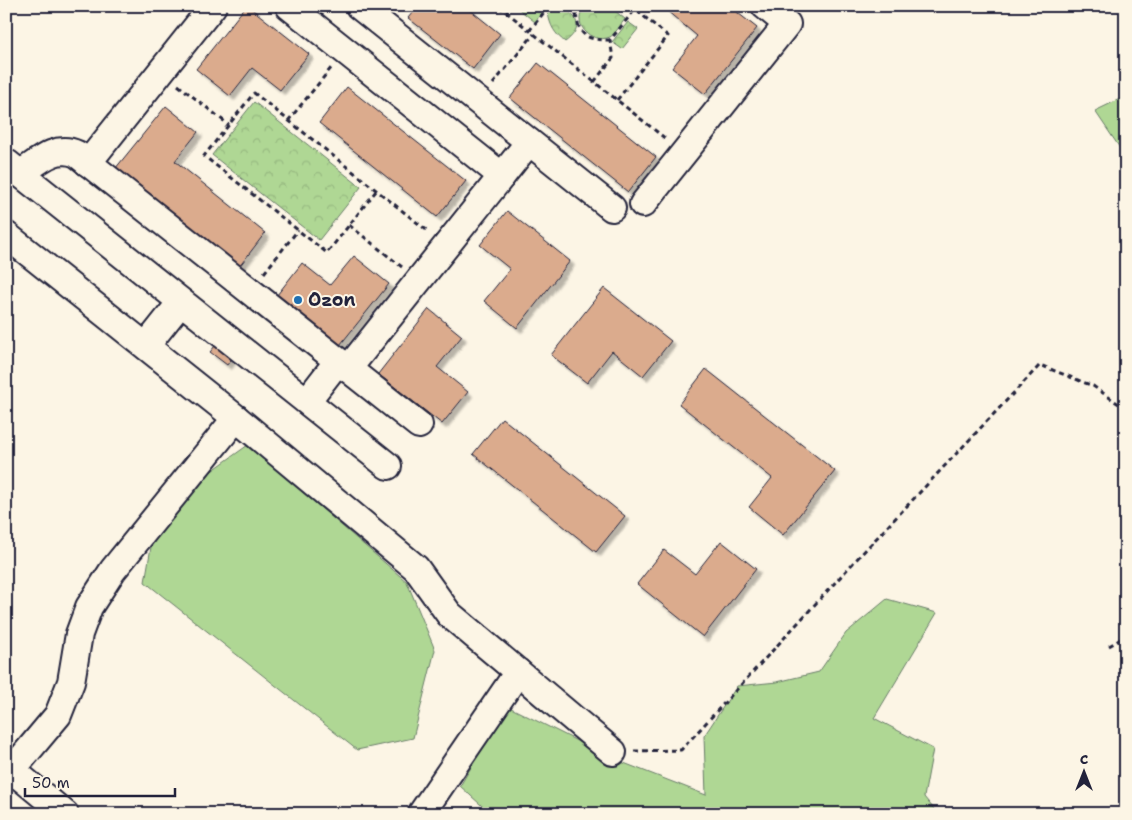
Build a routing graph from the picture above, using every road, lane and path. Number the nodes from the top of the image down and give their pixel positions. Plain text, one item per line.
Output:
1 (213, 6) edge
2 (288, 6) edge
3 (358, 6) edge
4 (501, 6) edge
5 (549, 6) edge
6 (567, 6) edge
7 (582, 6) edge
8 (630, 6) edge
9 (765, 6) edge
10 (636, 8) edge
11 (385, 14) edge
12 (576, 14) junction
13 (529, 31) junction
14 (534, 34) junction
15 (610, 40) junction
16 (329, 70) dead end
17 (594, 82) junction
18 (492, 85) dead end
19 (181, 87) dead end
20 (617, 100) junction
21 (288, 121) junction
22 (229, 125) junction
23 (529, 142) junction
24 (673, 145) dead end
25 (88, 163) junction
26 (13, 168) edge
27 (502, 176) junction
28 (376, 191) junction
29 (643, 204) dead end
30 (612, 208) dead end
31 (349, 225) junction
32 (298, 230) junction
33 (430, 233) dead end
34 (6, 235) edge
35 (402, 267) dead end
36 (263, 274) dead end
37 (181, 302) junction
38 (146, 346) junction
39 (343, 365) junction
40 (307, 401) junction
41 (1126, 409) edge
42 (236, 418) junction
43 (419, 425) dead end
44 (388, 466) dead end
45 (1126, 636) edge
46 (1109, 646) dead end
47 (518, 672) junction
48 (613, 752) joint
49 (9, 773) edge
50 (65, 814) edge
51 (420, 814) edge

1 - 25 street
2 - 27 street
3 - 11 street
4 - 13 path
5 - 13 path
6 - 12 path
7 - 12 path
8 - 10 path
9 - 29 street
10 - 15 path
10 - 20 path
11 - 23 street
12 - 15 path
13 - 14 path
14 - 17 path
14 - 18 path
15 - 17 path
16 - 21 path
17 - 20 path
19 - 22 path
20 - 24 path
21 - 22 path
21 - 28 path
22 - 32 path
23 - 27 street
23 - 30 street
25 - 26 street
25 - 39 street
26 - 37 street
27 - 39 street
28 - 31 path
28 - 33 path
31 - 32 path
31 - 35 path
32 - 36 path
34 - 38 street
37 - 38 street
37 - 40 street
38 - 42 street
39 - 40 street
39 - 43 street
40 - 44 street
41 - 48 path
42 - 47 street
42 - 49 street
45 - 46 path
47 - 48 street
47 - 51 street
49 - 50 street

